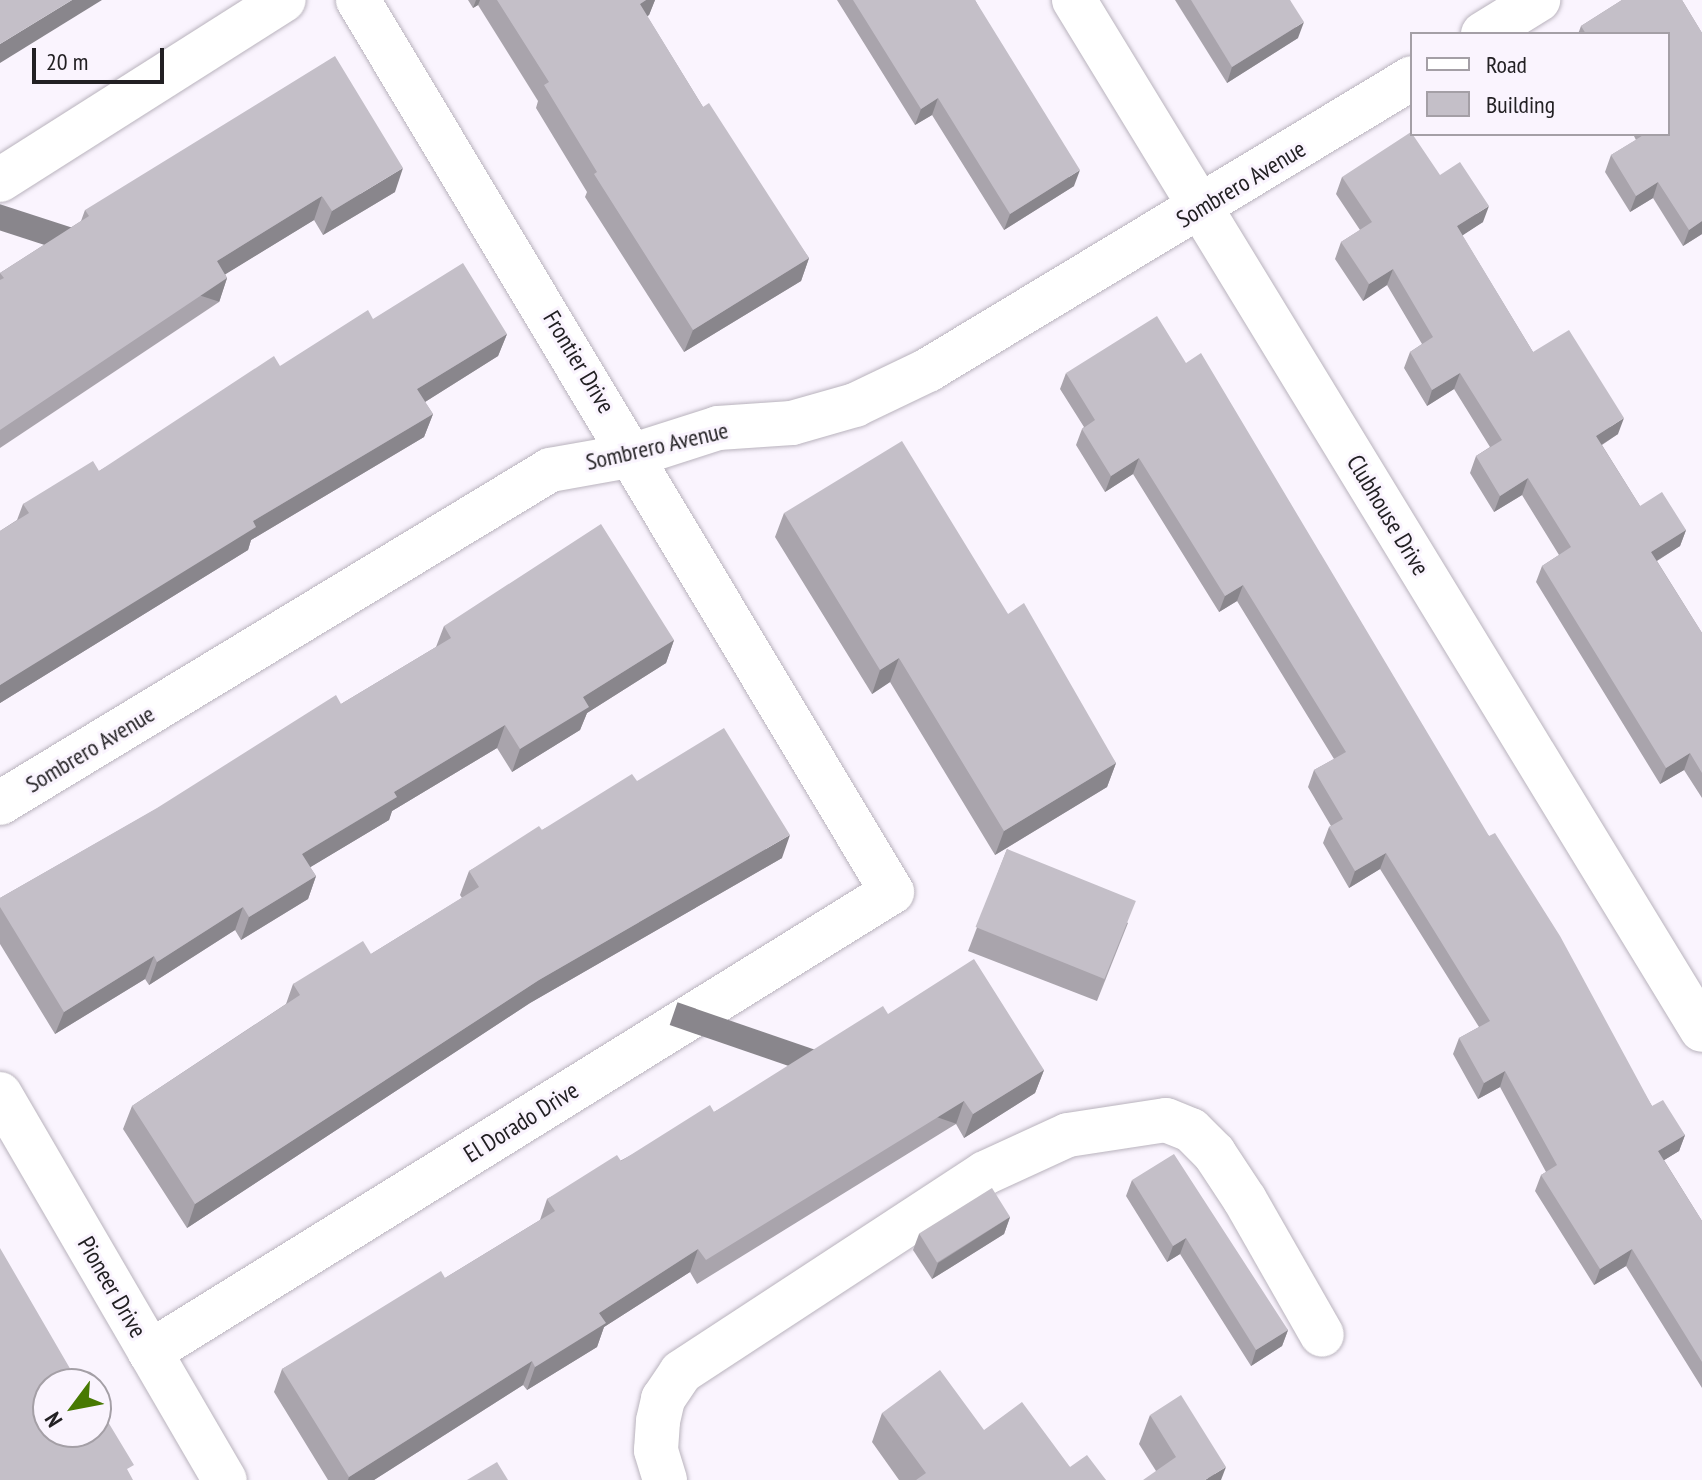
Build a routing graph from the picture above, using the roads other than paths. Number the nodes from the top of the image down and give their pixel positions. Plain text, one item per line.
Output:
1 (284, 0) edge
2 (358, 0) edge
3 (1074, 0) edge
4 (1538, 0) edge
5 (1486, 32) edge
6 (1410, 79) edge
7 (0, 180) edge
8 (1201, 209) junction
9 (634, 455) junction
10 (0, 803) edge
11 (892, 892) joint
12 (1702, 1030) edge
13 (0, 1094) edge
14 (1322, 1335) dead end
15 (150, 1352) junction
16 (225, 1480) edge
17 (665, 1480) edge

1 - 7 street
2 - 9 street, Frontier Drive
3 - 8 street, Clubhouse Drive
4 - 5 street
6 - 8 street, Sombrero Avenue
8 - 9 street, Sombrero Avenue
8 - 12 street, Clubhouse Drive
9 - 10 street, Sombrero Avenue
9 - 11 street, Frontier Drive
11 - 15 street, El Dorado Drive
13 - 15 street, Pioneer Drive
14 - 17 street
15 - 16 street, Pioneer Drive

